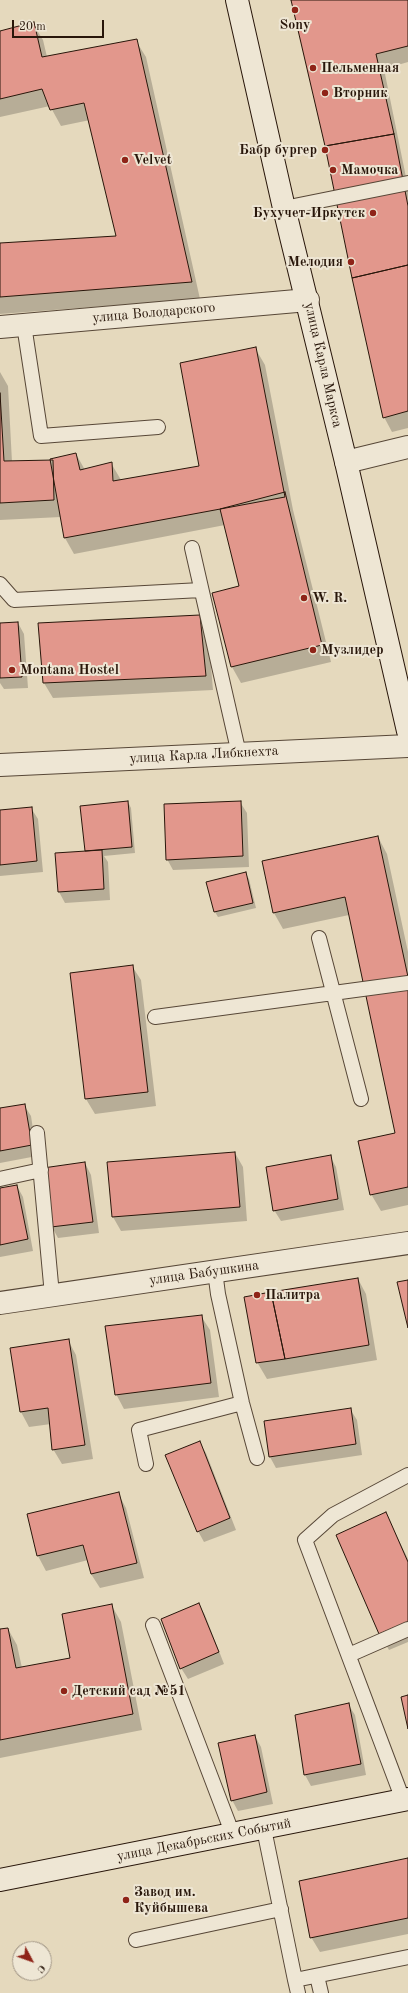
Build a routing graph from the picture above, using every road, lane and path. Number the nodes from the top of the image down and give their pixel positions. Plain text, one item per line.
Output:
1 (237, 0) edge
2 (408, 183) edge
3 (284, 208) junction
4 (308, 300) junction
5 (24, 325) junction
6 (0, 327) edge
7 (158, 427) dead end
8 (408, 448) edge
9 (346, 462) junction
10 (192, 548) dead end
11 (0, 584) edge
12 (201, 590) junction
13 (408, 731) edge
14 (408, 746) edge
15 (238, 754) junction
16 (0, 765) edge
17 (319, 938) dead end
18 (408, 983) edge
19 (155, 1017) dead end
20 (361, 1099) dead end
21 (37, 1133) dead end
22 (41, 1170) junction
23 (0, 1179) edge
24 (408, 1243) edge
25 (215, 1271) junction
26 (52, 1295) junction
27 (0, 1303) edge
28 (242, 1402) junction
29 (257, 1458) dead end
30 (146, 1464) dead end
31 (408, 1475) edge
32 (153, 1625) dead end
33 (408, 1629) edge
34 (349, 1655) junction
35 (406, 1800) edge
36 (264, 1829) junction
37 (233, 1835) junction
38 (0, 1880) edge
39 (281, 1909) junction
40 (136, 1940) dead end
41 (408, 1957) edge
42 (317, 1976) junction
43 (296, 1986) edge
44 (320, 1993) edge

1 - 3 street, улица Карла Маркса
2 - 3 lane
3 - 4 street, улица Карла Маркса
4 - 5 street, улица Володарского
4 - 9 street, улица Карла Маркса
5 - 6 street, улица Володарского
5 - 7 lane
8 - 9 street
9 - 13 street, улица Карла Маркса
10 - 12 lane
11 - 12 lane
12 - 15 lane
14 - 15 street, улица Карла Либкнехта
15 - 16 street, улица Карла Либкнехта
17 - 20 lane
18 - 19 lane
21 - 22 lane
22 - 23 lane
22 - 26 lane
24 - 25 street, улица Бабушкина
25 - 26 street, улица Бабушкина
25 - 28 lane
26 - 27 street, улица Бабушкина
28 - 29 lane
28 - 30 lane
31 - 34 lane
32 - 37 lane
33 - 34 lane
34 - 35 lane
35 - 36 street, улица Декабрьских Событий
36 - 37 street, улица Декабрьских Событий
36 - 39 lane
37 - 38 street, улица Декабрьских Событий
39 - 40 lane
39 - 43 lane
41 - 42 lane
42 - 43 lane
42 - 44 lane

